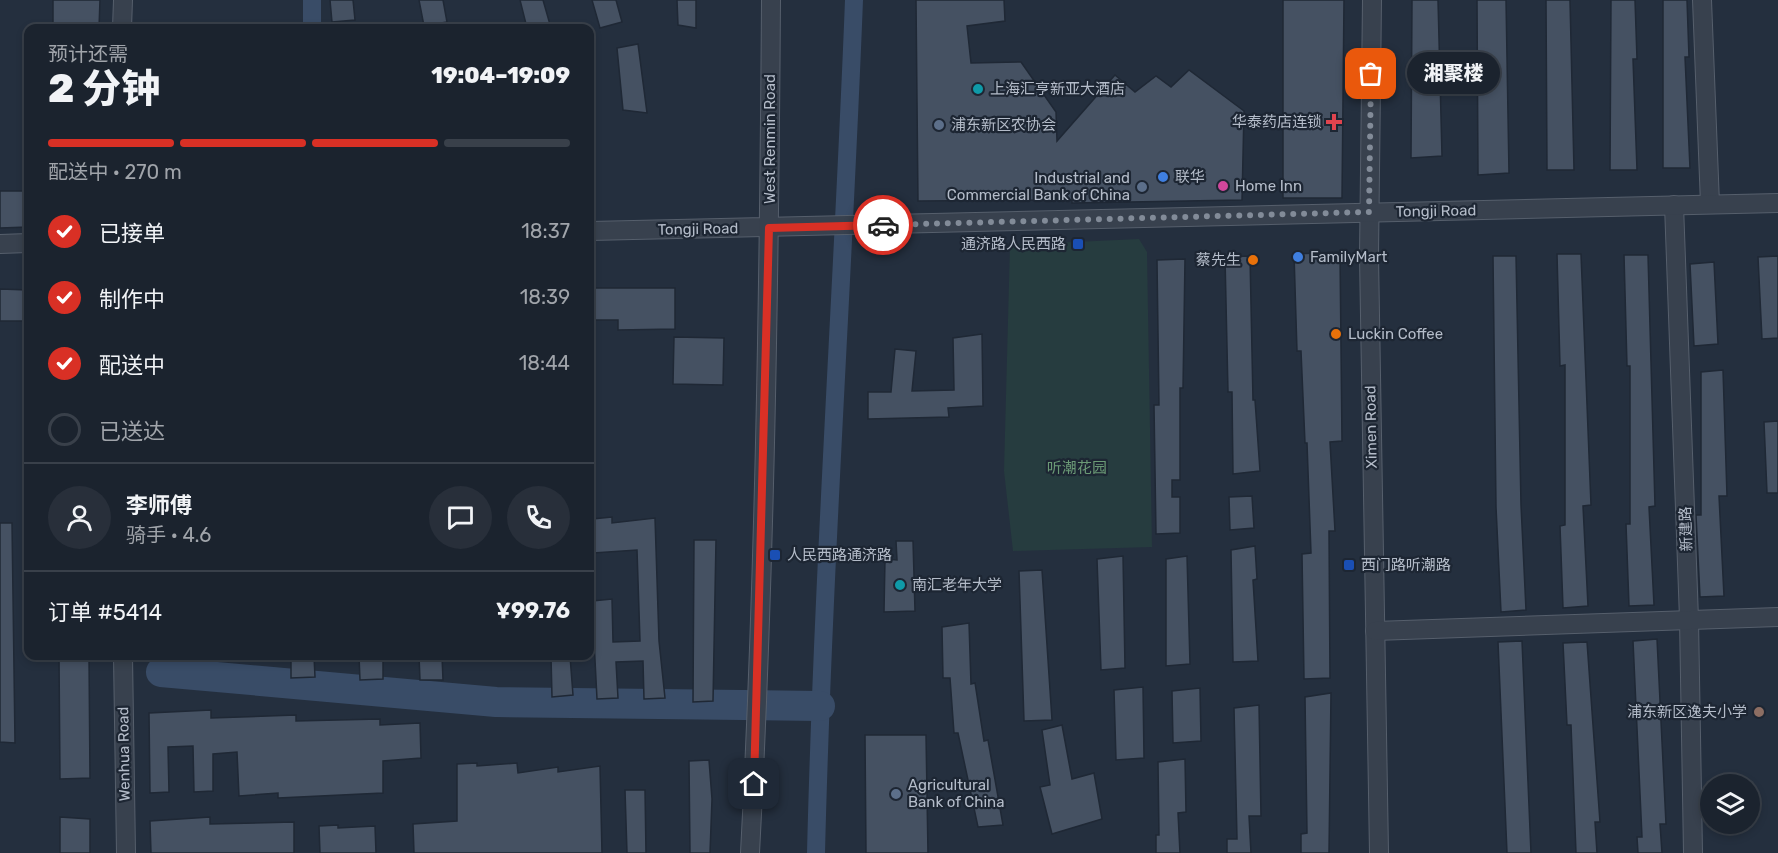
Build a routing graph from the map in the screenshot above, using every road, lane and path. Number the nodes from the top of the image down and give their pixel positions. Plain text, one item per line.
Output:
1 (123, 0) edge
2 (771, 0) edge
3 (1372, 0) edge
4 (1702, 0) edge
5 (122, 24) edge
6 (1778, 203) edge
7 (1710, 204) junction
8 (1674, 205) junction
9 (1369, 212) junction
10 (769, 228) junction
11 (594, 231) edge
12 (24, 243) edge
13 (0, 244) edge
14 (1778, 617) edge
15 (1689, 619) junction
16 (1375, 631) junction
17 (123, 660) edge
18 (126, 853) edge
19 (750, 853) edge
20 (1379, 853) edge
21 (1693, 853) edge

1 - 5 street
2 - 10 street, West Renmin Road
3 - 9 street, Ximen Road
4 - 7 street
6 - 7 street, Tongji Road
7 - 8 street, Tongji Road
8 - 9 street, Tongji Road
8 - 15 street, 新建路
9 - 10 street, Tongji Road
9 - 16 street, Ximen Road
10 - 11 street, Tongji Road
10 - 19 street, West Renmin Road
12 - 13 street
14 - 15 street
15 - 16 street
15 - 21 street, 新建路
16 - 20 street, Ximen Road
17 - 18 street, Wenhua Road

